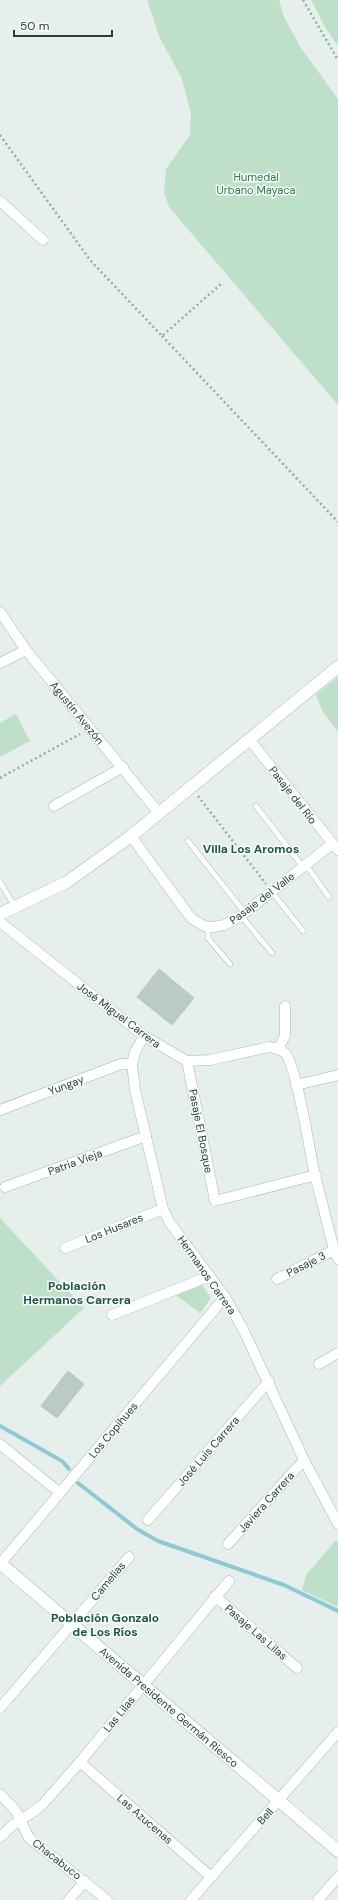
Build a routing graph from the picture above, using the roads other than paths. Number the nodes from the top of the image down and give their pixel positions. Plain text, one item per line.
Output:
1 (0, 201) edge
2 (43, 240) dead end
3 (0, 612) edge
4 (26, 650) junction
5 (0, 663) edge
6 (338, 667) edge
7 (249, 739) junction
8 (122, 768) junction
9 (54, 806) dead end
10 (256, 806) dead end
11 (158, 812) junction
12 (131, 836) junction
13 (188, 841) dead end
14 (335, 847) edge
15 (304, 866) junction
16 (0, 882) edge
17 (272, 892) junction
18 (329, 896) dead end
19 (15, 908) junction
20 (0, 914) edge
21 (243, 914) junction
22 (0, 922) edge
23 (208, 927) junction
24 (303, 931) dead end
25 (272, 953) dead end
26 (230, 964) dead end
27 (285, 1006) dead end
28 (144, 1036) junction
29 (278, 1049) junction
30 (187, 1061) junction
31 (132, 1064) junction
32 (338, 1075) edge
33 (296, 1085) junction
34 (0, 1110) edge
35 (146, 1136) junction
36 (316, 1175) junction
37 (5, 1187) dead end
38 (163, 1209) junction
39 (65, 1248) dead end
40 (336, 1254) edge
41 (210, 1276) junction
42 (278, 1279) dead end
43 (225, 1297) junction
44 (112, 1315) dead end
45 (338, 1354) edge
46 (319, 1364) dead end
47 (268, 1381) junction
48 (0, 1444) edge
49 (304, 1460) junction
50 (60, 1493) junction
51 (148, 1520) dead end
52 (338, 1524) edge
53 (228, 1544) dead end
54 (129, 1557) dead end
55 (0, 1563) edge
56 (229, 1580) dead end
57 (215, 1596) junction
58 (72, 1624) junction
59 (297, 1668) dead end
60 (143, 1684) junction
61 (0, 1708) edge
62 (337, 1734) edge
63 (80, 1762) junction
64 (0, 1794) edge
65 (279, 1801) junction
66 (20, 1821) junction
67 (0, 1837) edge
68 (338, 1851) edge
69 (210, 1876) junction
70 (338, 1877) edge
71 (85, 1881) junction
72 (69, 1900) edge
73 (107, 1900) edge
74 (191, 1900) edge
75 (318, 1900) edge

1 - 2 street
3 - 4 street, Agustín Avezón
4 - 5 street
4 - 8 street, Agustín Avezón
6 - 7 street
7 - 11 street
7 - 14 street, Pasaje del Río
8 - 9 street
8 - 11 street, Agustín Avezón
10 - 15 lane
11 - 12 street
12 - 19 street
12 - 23 street
13 - 21 lane
14 - 15 street, Pasaje del Valle
15 - 17 street, Pasaje del Valle
15 - 18 lane
16 - 19 lane
17 - 21 street, Pasaje del Valle
17 - 24 lane
19 - 20 street
21 - 23 street, Pasaje del Valle
21 - 25 lane
22 - 28 street, José Miguel Carrera
23 - 26 lane
27 - 29 street
28 - 30 street, José Miguel Carrera
28 - 31 street, Hermanos Carrera
29 - 30 street
29 - 33 street
30 - 36 street, Pasaje El Bosque
31 - 34 street, Yungay
31 - 35 street, Hermanos Carrera
32 - 33 street
33 - 36 street
35 - 37 street, Patria Vieja
35 - 38 street, Hermanos Carrera
36 - 40 street
38 - 39 street, Los Husares
38 - 41 street, Hermanos Carrera
40 - 42 street, Pasaje 3
41 - 43 street, Hermanos Carrera
41 - 44 street
43 - 47 street, Hermanos Carrera
43 - 50 street, Los Copihues
45 - 46 street
47 - 49 street, Hermanos Carrera
47 - 51 street, José Luis Carrera
48 - 50 street
49 - 52 street, Hermanos Carrera
49 - 53 street, Javiera Carrera
50 - 55 street, Los Copihues
54 - 58 street, Camelias
55 - 58 street, Avenida Presidente Germán Riesco
56 - 57 street, Las Lilas
57 - 59 street, Pasaje Las Lilas
57 - 60 street, Las Lilas
58 - 60 street, Avenida Presidente Germán Riesco
58 - 61 street, Camelias
60 - 63 street, Las Lilas
60 - 65 street, Avenida Presidente Germán Riesco
62 - 65 street, Bell
63 - 66 street, Las Lilas
63 - 69 street, Las Azucenas
64 - 66 street, Chacabuco
65 - 68 street, Avenida Presidente Germán Riesco
65 - 69 street, Bell
66 - 67 street, Las Lilas
66 - 71 street, Chacabuco
69 - 74 street, Bell
70 - 75 street
71 - 72 street
71 - 73 street, Chacabuco

